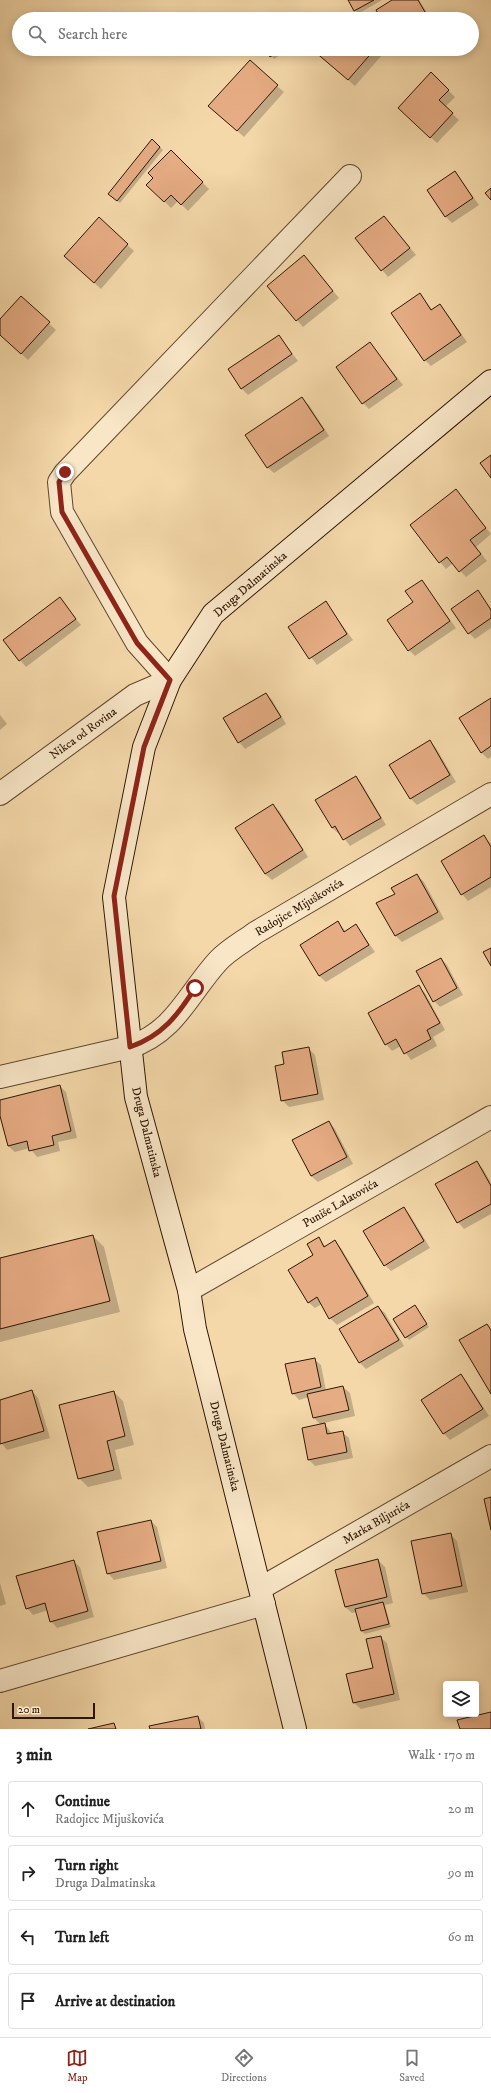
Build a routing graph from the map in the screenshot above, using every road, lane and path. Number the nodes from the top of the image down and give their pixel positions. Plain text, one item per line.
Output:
1 (350, 176) dead end
2 (491, 381) edge
3 (170, 680) junction
4 (0, 794) edge
5 (491, 794) edge
6 (130, 1047) junction
7 (0, 1077) edge
8 (491, 1117) edge
9 (189, 1290) junction
10 (491, 1456) edge
11 (262, 1596) junction
12 (0, 1681) edge
13 (295, 1729) edge

1 - 3 street
2 - 3 street, Druga Dalmatinska
3 - 4 street, Nikca od Rovina
3 - 6 street, Druga Dalmatinska
5 - 6 street, Radojice Mijuškovića
6 - 7 street, Radojice Mijuškovića
6 - 9 street, Druga Dalmatinska
8 - 9 street, Puniše Lalatovića
9 - 11 street, Druga Dalmatinska
10 - 11 street, Marka Biljurića
11 - 12 street, Marka Biljurića
11 - 13 street, Druga Dalmatinska

